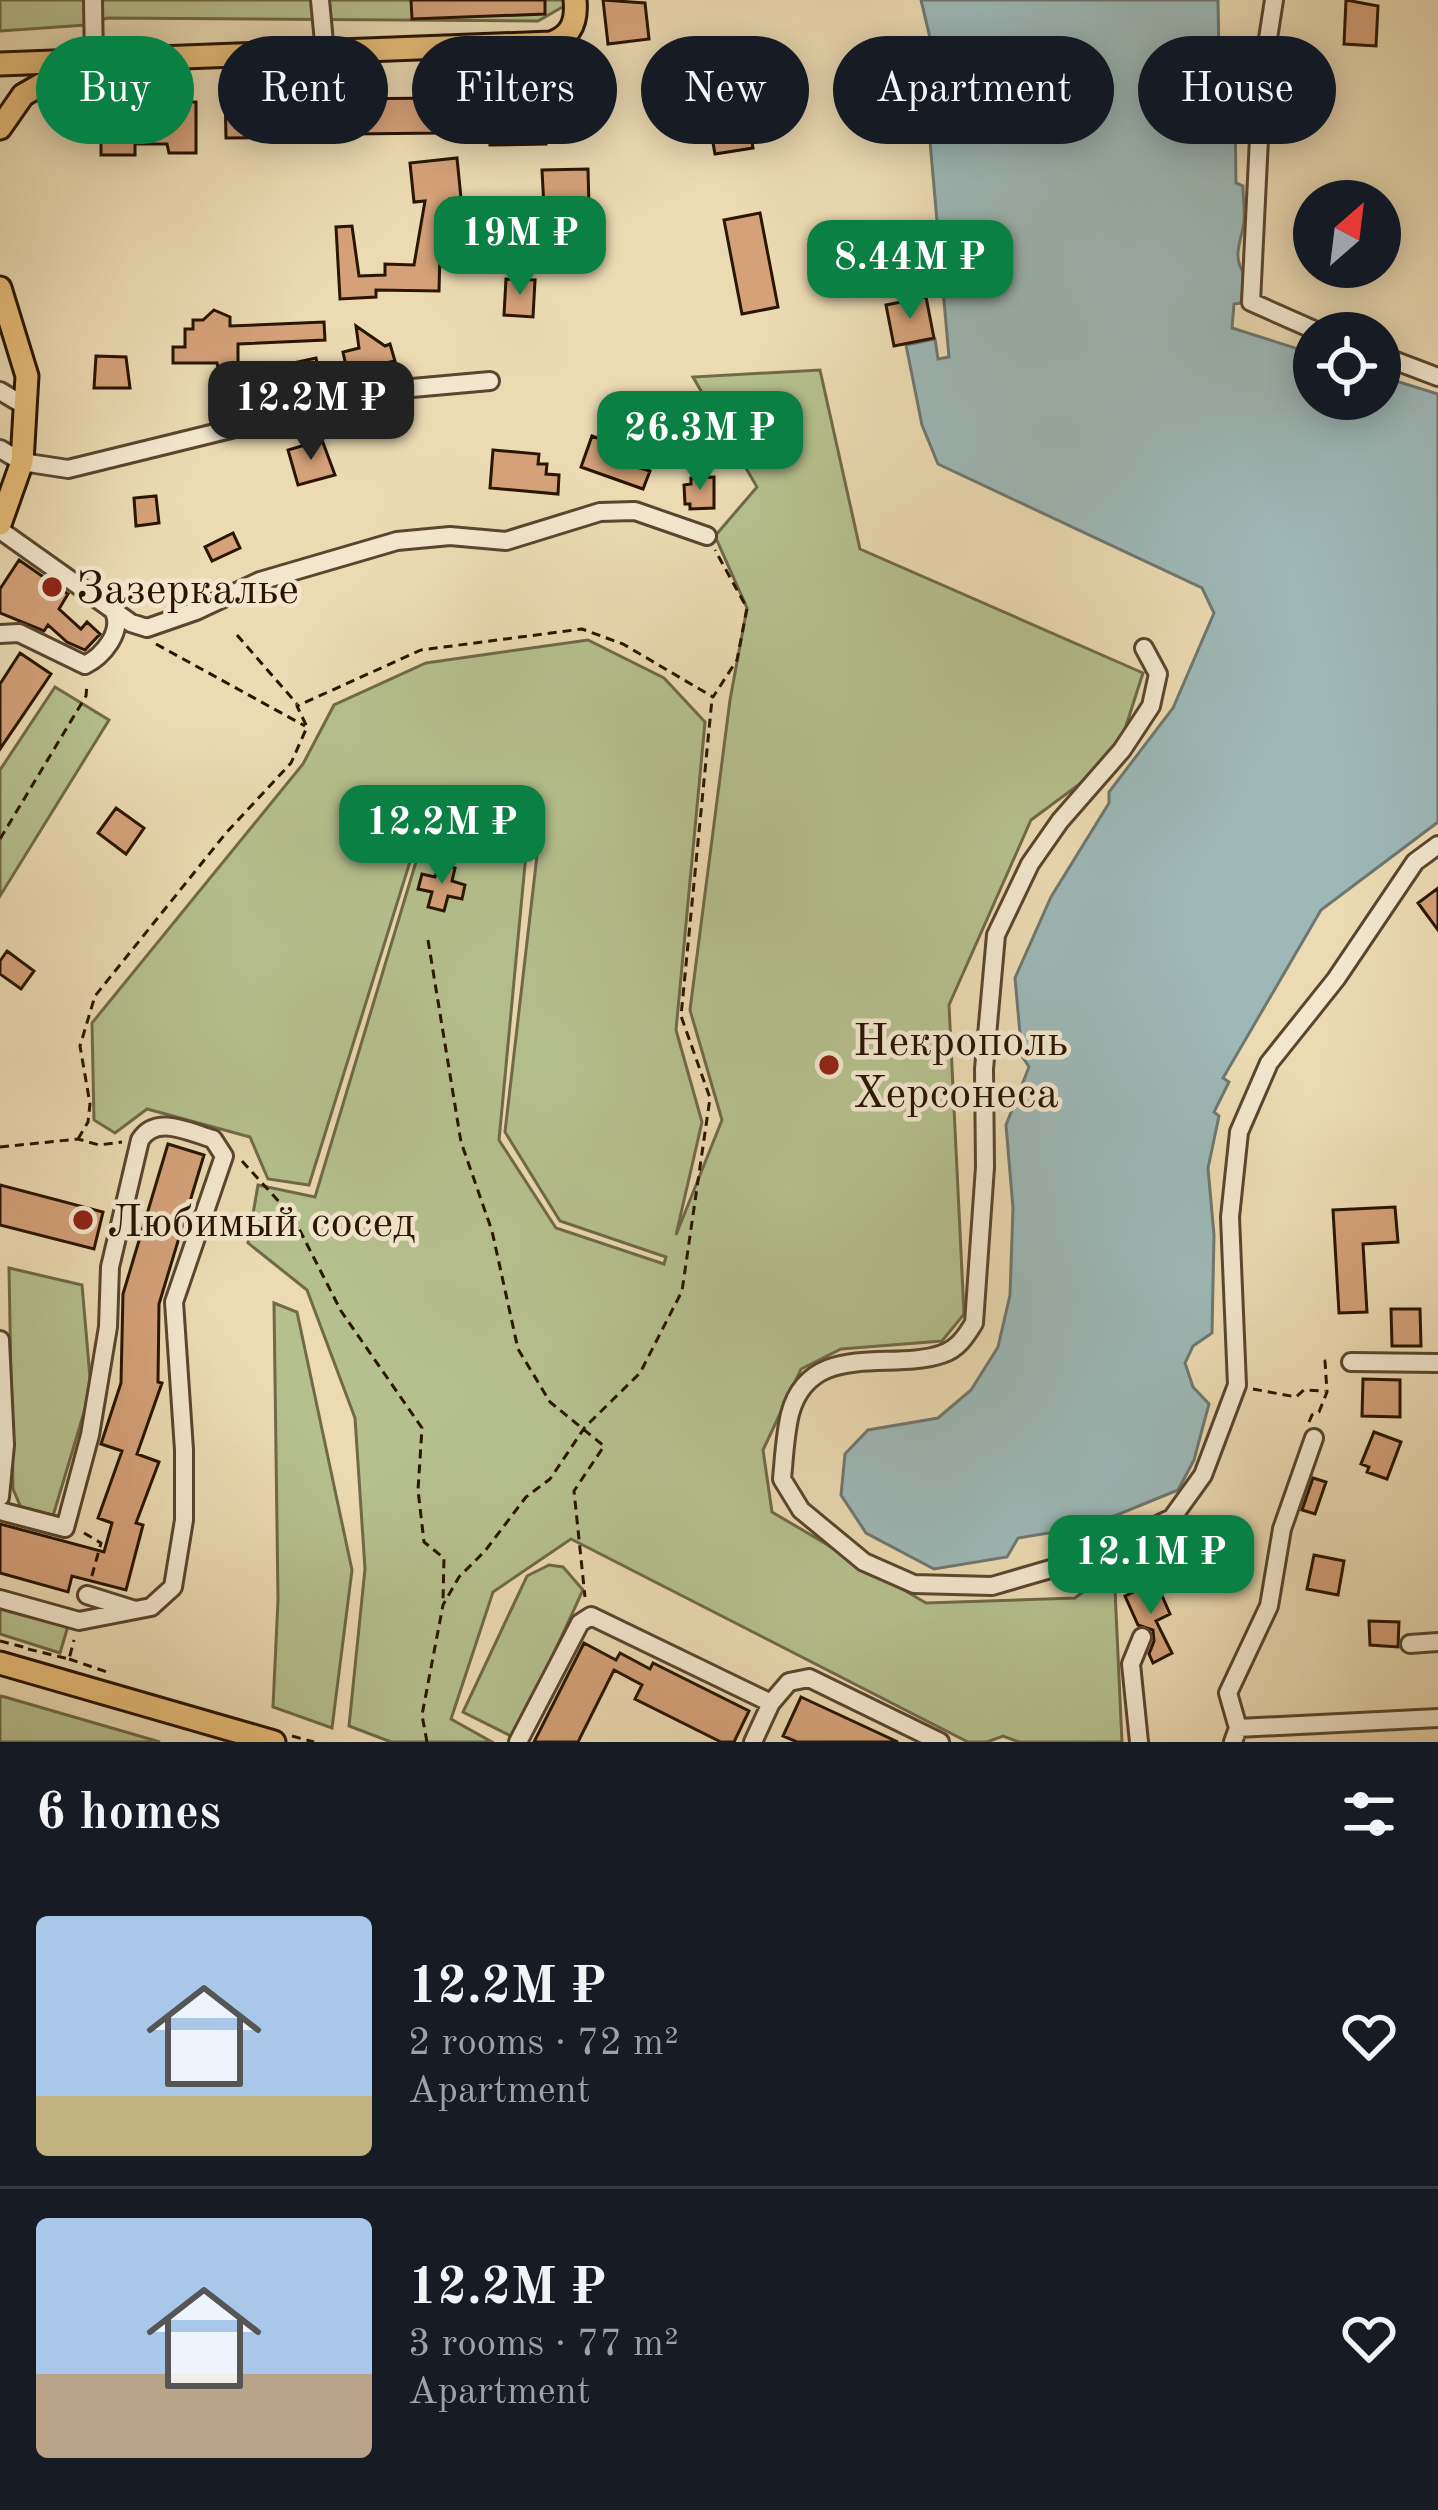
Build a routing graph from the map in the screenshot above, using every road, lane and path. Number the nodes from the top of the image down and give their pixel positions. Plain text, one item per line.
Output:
1 (93, 0) edge
2 (320, 0) edge
3 (575, 0) edge
4 (1274, 0) edge
5 (89, 36) edge
6 (323, 36) edge
7 (388, 50) edge
8 (0, 64) edge
9 (36, 64) edge
10 (36, 88) edge
11 (0, 128) edge
12 (0, 289) edge
13 (1293, 321) edge
14 (1401, 363) edge
15 (1438, 377) edge
16 (490, 381) dead end
17 (0, 392) edge
18 (26, 406) junction
19 (0, 449) edge
20 (22, 462) junction
21 (0, 527) edge
22 (707, 536) joint
23 (114, 612) junction
24 (0, 634) edge
25 (237, 635) dead end
26 (1144, 647) dead end
27 (183, 660) dead end
28 (89, 664) junction
29 (713, 697) junction
30 (298, 705) junction
31 (307, 727) junction
32 (0, 838) edge
33 (1438, 845) edge
34 (428, 940) dead end
35 (143, 1135) junction
36 (79, 1139) junction
37 (221, 1146) junction
38 (0, 1147) edge
39 (0, 1340) edge
40 (1352, 1363) joint
41 (1438, 1363) edge
42 (1237, 1385) junction
43 (1327, 1392) junction
44 (585, 1427) junction
45 (1314, 1438) joint
46 (0, 1497) edge
47 (0, 1510) edge
48 (65, 1528) junction
49 (87, 1595) joint
50 (0, 1599) edge
51 (443, 1605) junction
52 (136, 1610) junction
53 (587, 1617) junction
54 (79, 1621) junction
55 (1142, 1636) dead end
56 (0, 1640) edge
57 (1438, 1642) edge
58 (1410, 1644) dead end
59 (0, 1663) edge
60 (771, 1702) junction
61 (1438, 1718) edge
62 (1236, 1735) edge
63 (274, 1742) edge
64 (427, 1742) edge
65 (518, 1742) edge
66 (753, 1742) edge
67 (940, 1742) edge
68 (1139, 1742) edge

1 - 5 street
2 - 6 street
3 - 7 main road
4 - 13 street
8 - 9 main road
10 - 11 main road
12 - 18 main road
14 - 15 street
16 - 20 street
17 - 18 street
18 - 20 main road
19 - 20 street
20 - 21 main road
21 - 23 street
22 - 23 street
22 - 29 path
23 - 28 street
24 - 28 street
25 - 30 path
26 - 42 street
27 - 31 path
28 - 32 path
29 - 30 path
29 - 44 path
30 - 31 path
31 - 36 path
33 - 42 street
34 - 44 path
35 - 36 path
35 - 37 street
35 - 48 street
36 - 38 path
37 - 51 path
37 - 52 street
39 - 46 street
40 - 41 street
40 - 43 path
42 - 43 path
43 - 45 path
44 - 51 path
44 - 53 path
45 - 62 street
47 - 48 street
48 - 49 path
49 - 52 street
50 - 54 street
51 - 64 path
52 - 54 street
53 - 60 street
53 - 65 street
54 - 56 path
55 - 68 street
57 - 58 street
59 - 63 main road
60 - 66 street
60 - 67 street
61 - 62 street

